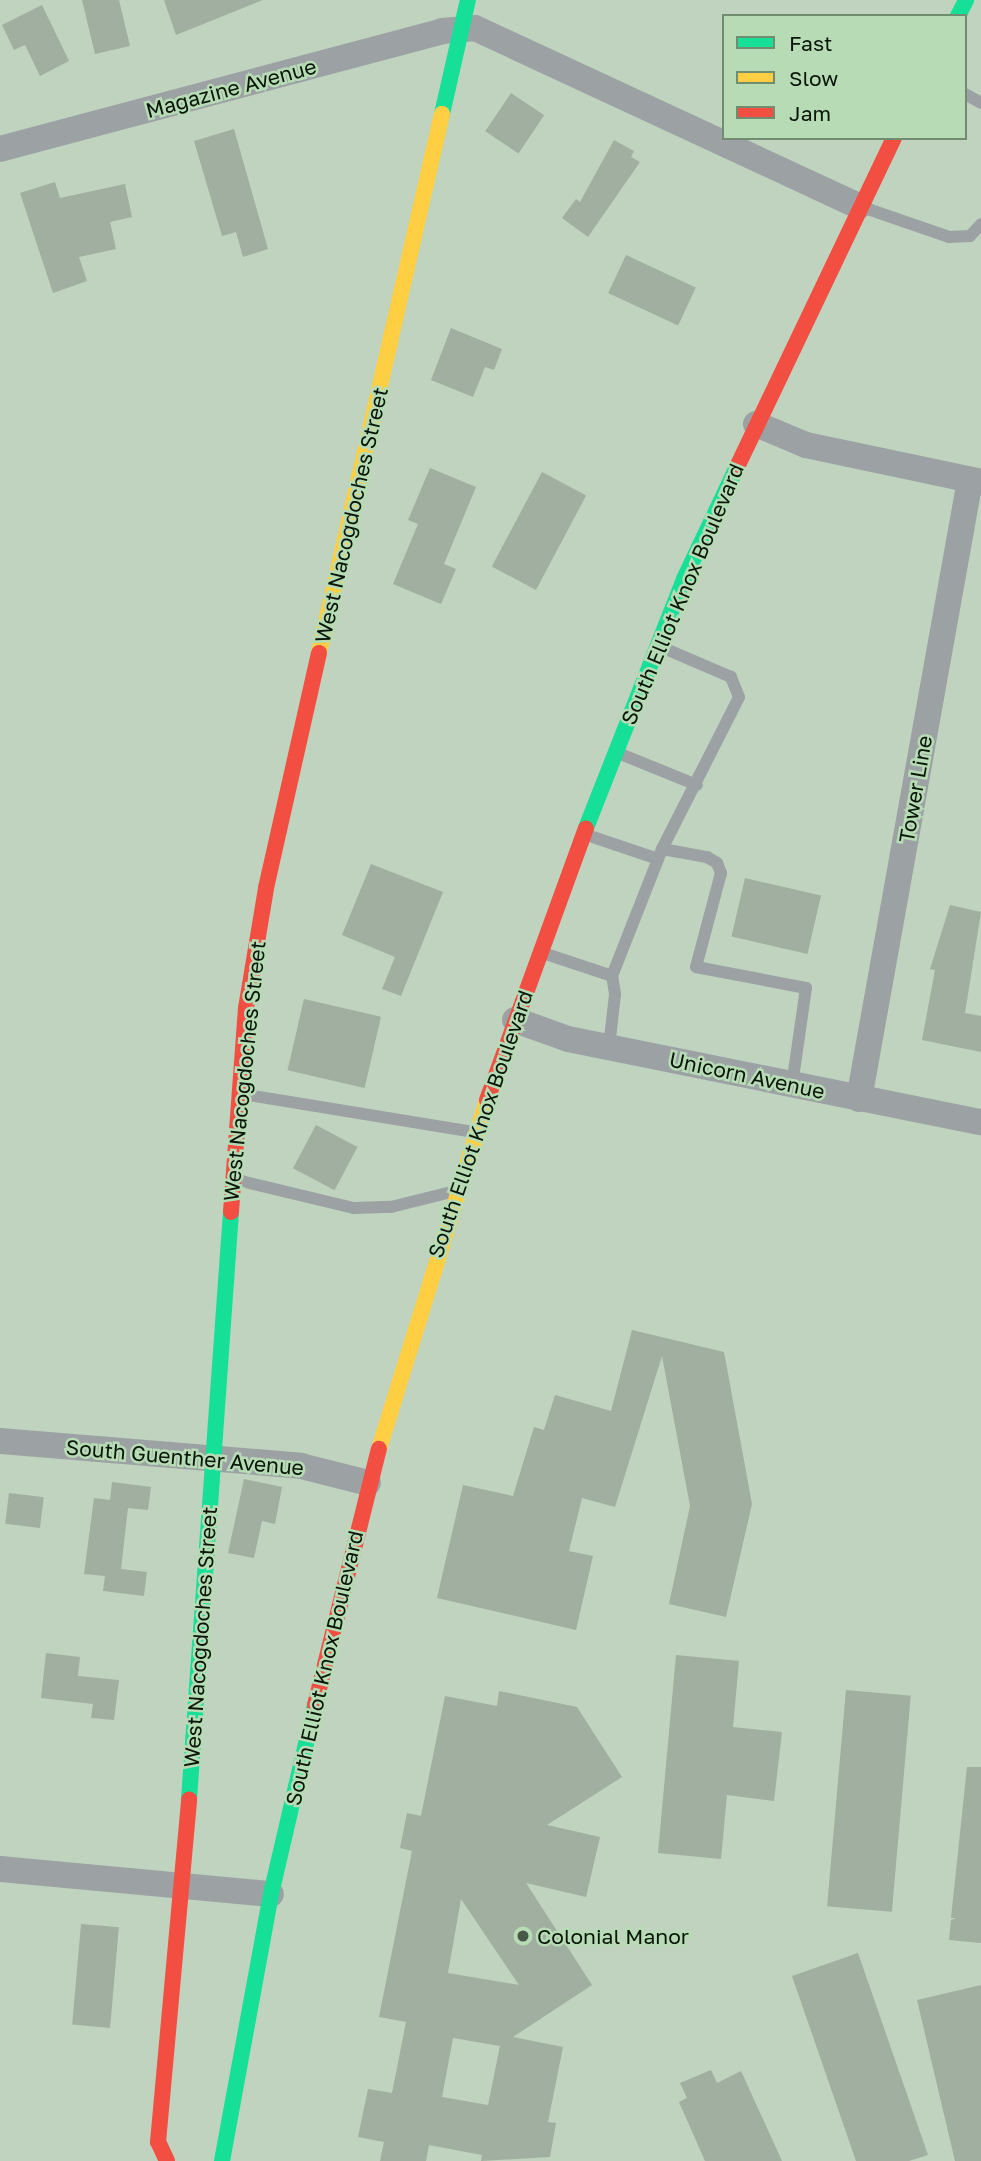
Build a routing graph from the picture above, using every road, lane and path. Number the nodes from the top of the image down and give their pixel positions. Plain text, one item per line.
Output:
1 (468, 0) edge
2 (461, 28) junction
3 (893, 140) edge
4 (0, 149) edge
5 (859, 206) junction
6 (981, 224) edge
7 (756, 424) junction
8 (975, 481) edge
9 (657, 646) junction
10 (615, 751) junction
11 (696, 785) junction
12 (583, 834) junction
13 (660, 854) junction
14 (540, 952) junction
15 (612, 976) junction
16 (515, 1020) junction
17 (609, 1047) junction
18 (792, 1085) junction
19 (239, 1094) junction
20 (859, 1099) junction
21 (981, 1122) edge
22 (475, 1133) junction
23 (233, 1179) junction
24 (456, 1191) junction
25 (0, 1441) edge
26 (213, 1458) junction
27 (368, 1483) junction
28 (0, 1869) edge
29 (183, 1882) junction
30 (271, 1894) junction
31 (167, 2161) edge
32 (222, 2161) edge

1 - 2 street, West Nacogdoches Street
2 - 4 street, Magazine Avenue
2 - 5 street
2 - 19 street, West Nacogdoches Street
3 - 5 street, South Elliot Knox Boulevard
5 - 6 lane
5 - 7 street, South Elliot Knox Boulevard
7 - 8 street
7 - 9 street, South Elliot Knox Boulevard
8 - 20 street, Tower Line
9 - 10 street, South Elliot Knox Boulevard
9 - 11 lane
10 - 11 lane
10 - 12 street, South Elliot Knox Boulevard
11 - 13 lane
12 - 13 lane
12 - 14 street, South Elliot Knox Boulevard
13 - 15 lane
13 - 18 lane
14 - 15 lane
14 - 16 street, South Elliot Knox Boulevard
15 - 17 lane
16 - 17 street, Unicorn Avenue
16 - 22 street, South Elliot Knox Boulevard
17 - 18 street, Unicorn Avenue
18 - 20 street, Unicorn Avenue
19 - 22 lane
19 - 23 street, West Nacogdoches Street
20 - 21 street, Unicorn Avenue
22 - 24 street, South Elliot Knox Boulevard
23 - 24 lane
23 - 26 street, West Nacogdoches Street
24 - 27 street, South Elliot Knox Boulevard
25 - 26 street, South Guenther Avenue
26 - 27 street, South Guenther Avenue
26 - 29 street, West Nacogdoches Street
27 - 30 street, South Elliot Knox Boulevard
28 - 29 street
29 - 30 street
29 - 31 street, West Nacogdoches Street
30 - 32 street, South Elliot Knox Boulevard

